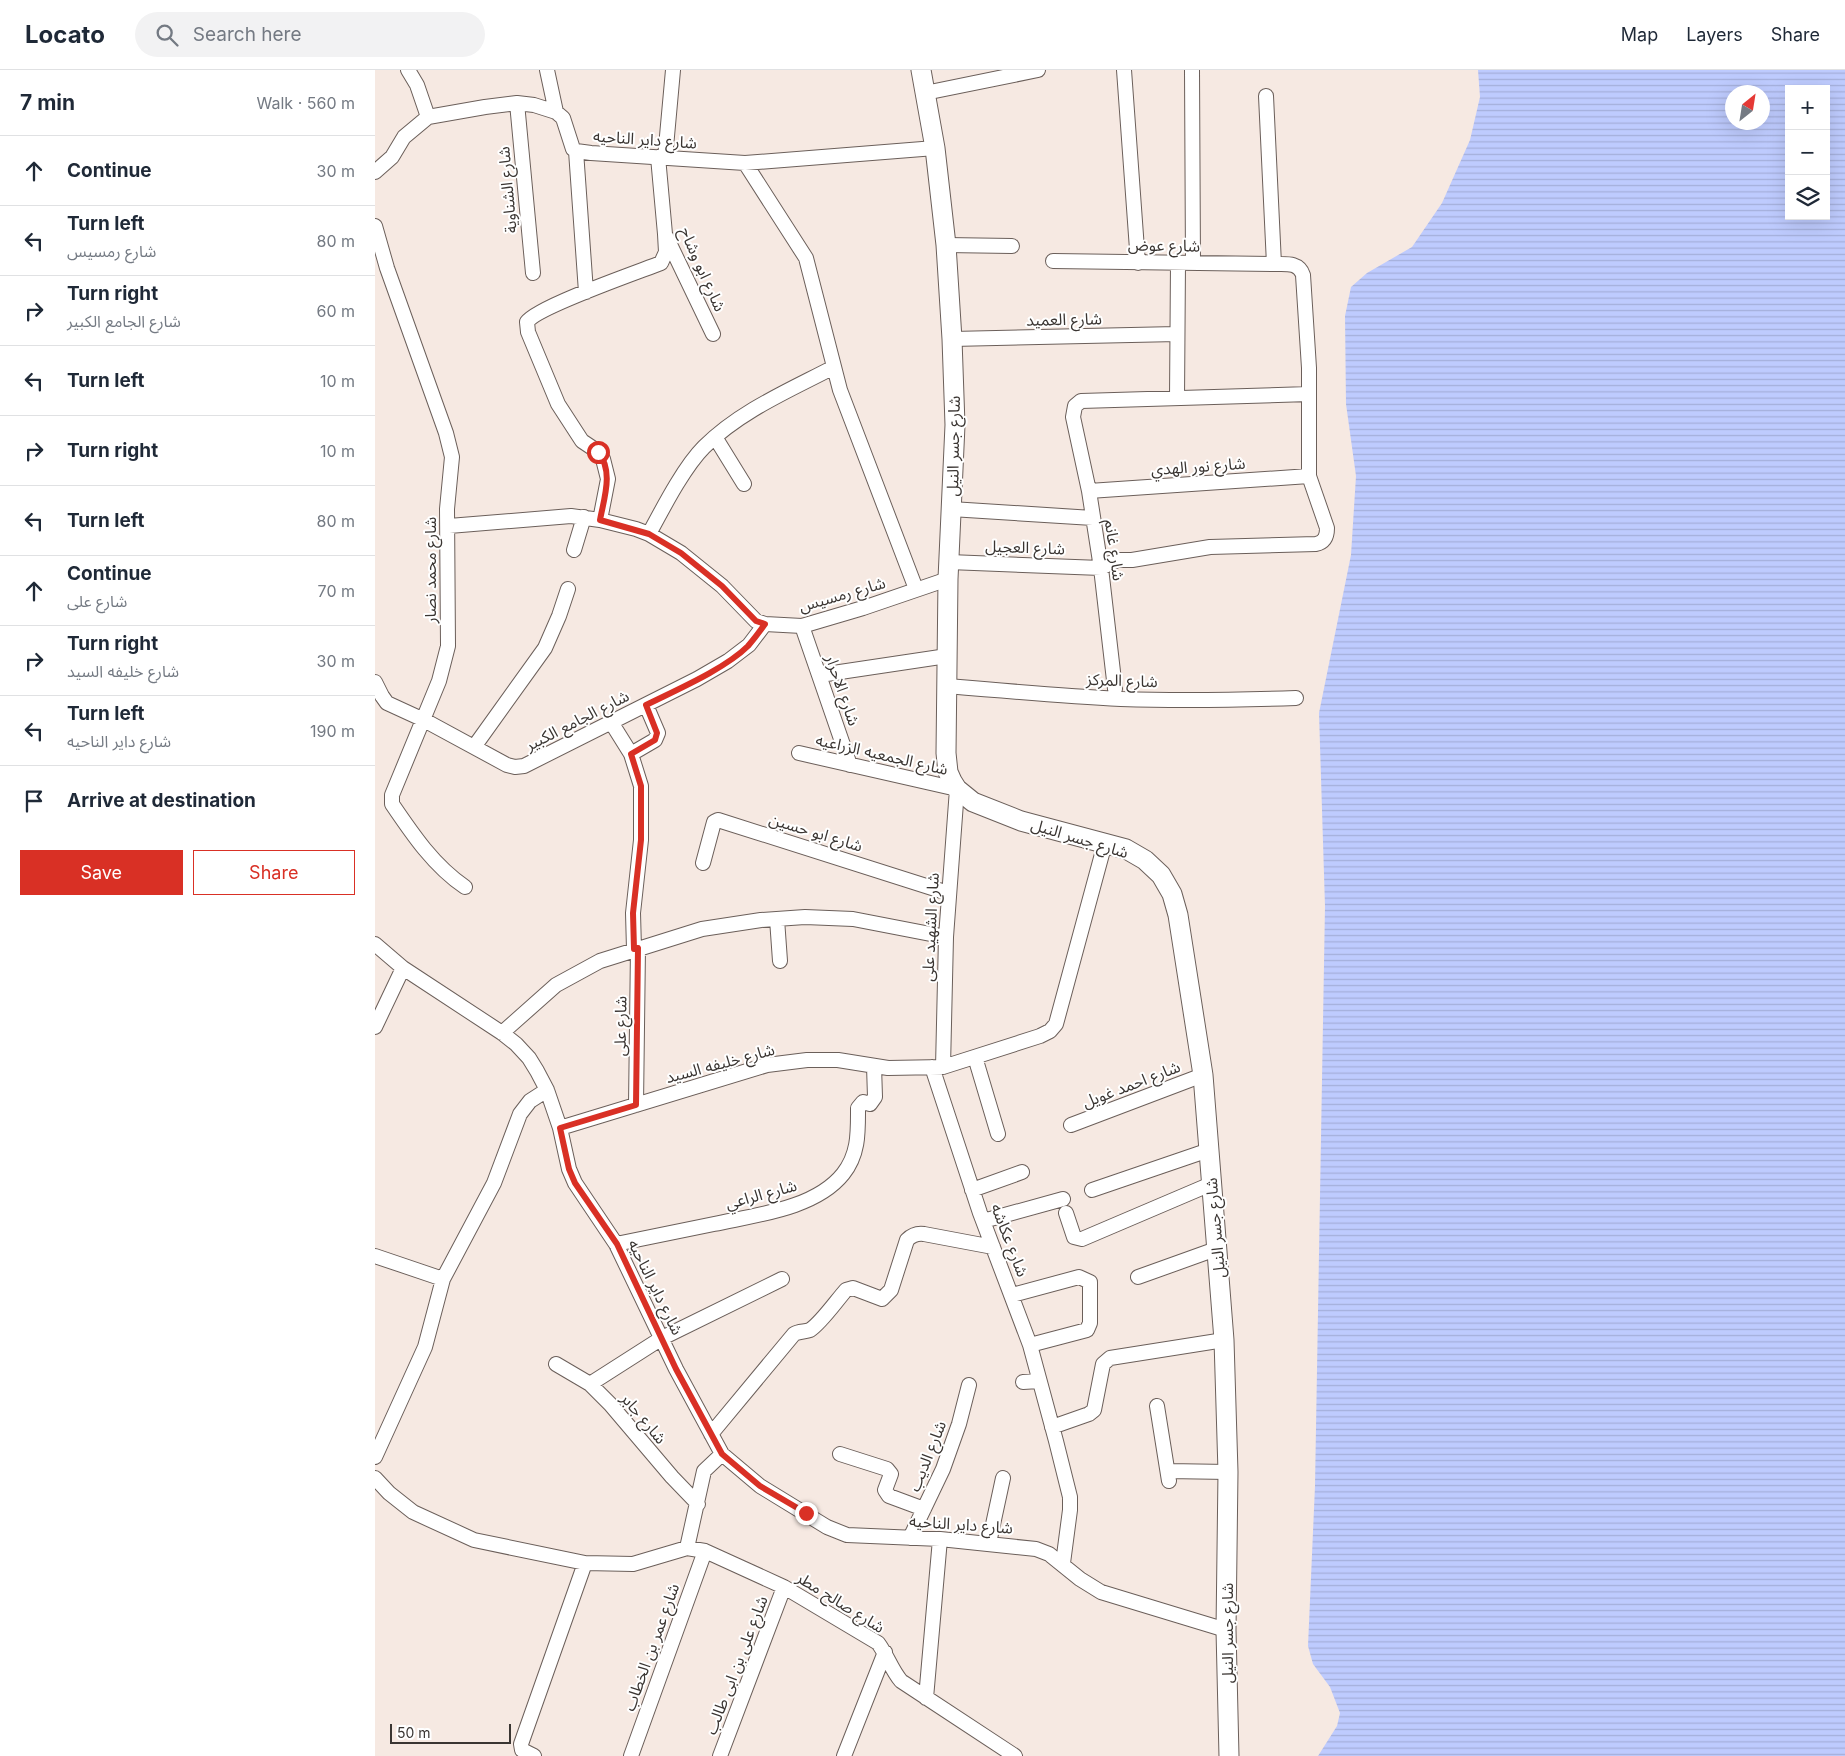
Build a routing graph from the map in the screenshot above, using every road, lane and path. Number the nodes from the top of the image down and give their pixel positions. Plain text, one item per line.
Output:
1 (408, 70) edge
2 (547, 70) edge
3 (673, 70) edge
4 (921, 70) edge
5 (1038, 70) edge
6 (1124, 70) edge
7 (1192, 70) edge
8 (925, 93) junction
9 (1266, 96) dead end
10 (517, 103) junction
11 (557, 112) junction
12 (427, 117) junction
13 (935, 148) junction
14 (576, 151) junction
15 (661, 158) junction
16 (745, 163) junction
17 (375, 172) edge
18 (375, 226) edge
19 (665, 234) junction
20 (946, 245) junction
21 (1012, 246) dead end
22 (1053, 261) dead end
23 (1138, 263) junction
24 (1178, 263) junction
25 (1193, 263) junction
26 (1274, 264) junction
27 (533, 273) dead end
28 (585, 292) junction
29 (713, 334) dead end
30 (1177, 334) junction
31 (952, 339) junction
32 (834, 367) junction
33 (1309, 394) junction
34 (1177, 398) junction
35 (715, 436) junction
36 (1309, 476) junction
37 (744, 484) dead end
38 (1089, 491) junction
39 (951, 509) junction
40 (584, 517) junction
41 (1093, 518) junction
42 (600, 520) junction
43 (449, 526) junction
44 (649, 534) junction
45 (574, 550) dead end
46 (1101, 568) junction
47 (948, 570) junction
48 (568, 589) dead end
49 (916, 589) junction
50 (765, 624) junction
51 (802, 626) junction
52 (947, 656) junction
53 (820, 675) junction
54 (375, 682) edge
55 (947, 686) junction
56 (1115, 689) dead end
57 (1297, 698) dead end
58 (646, 705) junction
59 (423, 720) junction
60 (611, 722) junction
61 (474, 747) junction
62 (799, 753) dead end
63 (631, 754) junction
64 (851, 766) junction
65 (957, 789) junction
66 (1105, 844) junction
67 (703, 863) dead end
68 (465, 887) dead end
69 (948, 892) junction
70 (777, 919) junction
71 (946, 937) junction
72 (375, 944) edge
73 (636, 948) junction
74 (780, 961) dead end
75 (403, 968) junction
76 (375, 1027) edge
77 (502, 1033) junction
78 (975, 1057) junction
79 (874, 1066) junction
80 (938, 1067) junction
81 (1203, 1075) junction
82 (547, 1090) junction
83 (636, 1105) junction
84 (1071, 1126) dead end
85 (560, 1128) junction
86 (998, 1134) dead end
87 (1209, 1150) junction
88 (1022, 1172) dead end
89 (1211, 1184) junction
90 (972, 1190) junction
91 (1092, 1190) dead end
92 (1063, 1199) dead end
93 (1066, 1213) dead end
94 (983, 1221) junction
95 (617, 1244) junction
96 (993, 1247) junction
97 (1217, 1249) junction
98 (375, 1256) edge
99 (1138, 1277) dead end
100 (443, 1279) junction
101 (782, 1279) dead end
102 (1012, 1295) junction
103 (662, 1338) junction
104 (1224, 1340) junction
105 (1030, 1345) junction
106 (557, 1364) dead end
107 (1039, 1381) junction
108 (1023, 1382) dead end
109 (590, 1384) junction
110 (969, 1385) dead end
111 (1157, 1406) dead end
112 (1052, 1427) junction
113 (711, 1434) junction
114 (722, 1454) junction
115 (840, 1454) dead end
116 (375, 1457) edge
117 (1228, 1472) junction
118 (1003, 1478) dead end
119 (377, 1483) edge
120 (698, 1504) junction
121 (924, 1508) junction
122 (910, 1538) junction
123 (940, 1539) junction
124 (989, 1543) junction
125 (687, 1548) junction
126 (705, 1551) junction
127 (585, 1563) junction
128 (1063, 1564) junction
129 (784, 1587) junction
130 (1226, 1630) junction
131 (885, 1652) junction
132 (926, 1698) junction
133 (1011, 1755) edge
134 (534, 1756) edge
135 (631, 1756) edge
136 (720, 1756) edge
137 (844, 1756) edge
138 (1229, 1756) edge

1 - 12 street
2 - 11 street, شارع داير الناحيه
3 - 15 street, شارع ابو وشاح
4 - 8 street, شارع جسر النيل
5 - 8 street
6 - 23 street
7 - 25 street
8 - 13 street, شارع جسر النيل
9 - 26 street
10 - 11 street
10 - 12 street
10 - 27 street, شارع الشناوية
11 - 14 street, شارع داير الناحيه
12 - 17 street
13 - 16 street, شارع داير الناحيه
13 - 20 street, شارع جسر النيل
14 - 15 street, شارع داير الناحيه
14 - 28 street
15 - 16 street, شارع داير الناحيه
15 - 19 street, شارع ابو وشاح
16 - 32 street
18 - 43 street, شارع محمد نصار
19 - 28 street
19 - 29 street, شارع ابو وشاح
20 - 21 street
20 - 31 street, شارع جسر النيل
22 - 23 street, شارع عوض
23 - 24 street, شارع عوض
24 - 25 street, شارع عوض
24 - 30 street
25 - 26 street, شارع عوض
26 - 33 street, شارع عوض
28 - 42 street
30 - 31 street, شارع العميد
30 - 34 street
31 - 39 street, شارع جسر النيل
32 - 35 street
32 - 49 street
33 - 34 street
33 - 36 street, شارع عوض
34 - 38 street, شارع غانم
35 - 37 street
35 - 44 street
36 - 38 street, شارع نور الهدي
36 - 46 street, شارع عوض
38 - 41 street, شارع غانم
39 - 41 street
39 - 47 street, شارع جسر النيل
40 - 42 street
40 - 43 street
40 - 45 street
41 - 46 street, شارع غانم
42 - 44 street
43 - 59 street, شارع محمد نصار
44 - 50 street
46 - 47 street, شارع العجيل
46 - 56 street, شارع غانم
47 - 49 street, شارع رمسيس
47 - 52 street, شارع جسر النيل
48 - 61 street
49 - 51 street, شارع رمسيس
50 - 51 street, شارع رمسيس
50 - 58 street, شارع الجامع الكبير
51 - 53 street, شارع الاحرار
52 - 53 street
52 - 55 street, شارع جسر النيل
53 - 64 street, شارع الاحرار
54 - 59 street, شارع الجامع الكبير
55 - 57 street, شارع المركز
55 - 65 street, شارع جسر النيل
58 - 60 street, شارع الجامع الكبير
58 - 63 street
59 - 61 street, شارع الجامع الكبير
59 - 68 street, شارع محمد نصار
60 - 61 street, شارع الجامع الكبير
60 - 63 street, شارع على
62 - 64 street, شارع الجمعيه الزراعيه
63 - 73 street, شارع على
64 - 65 street, شارع الجمعيه الزراعيه
65 - 66 street, شارع جسر النيل
65 - 69 street, شارع الشهيد على
66 - 78 street, شارع خليفه السيد
66 - 81 street, شارع جسر النيل
67 - 69 street, شارع ابو حسين
69 - 71 street, شارع الشهيد على
70 - 71 street
70 - 73 street
70 - 74 street
71 - 80 street, شارع الشهيد على
72 - 75 street, شارع داير الناحيه
73 - 77 street
73 - 83 street, شارع على
75 - 76 street
75 - 77 street, شارع داير الناحيه
77 - 82 street, شارع داير الناحيه
78 - 80 street, شارع خليفه السيد
78 - 86 street
79 - 80 street, شارع خليفه السيد
79 - 83 street, شارع خليفه السيد
79 - 95 street, شارع الراعي
80 - 90 street, شارع عكاشه
81 - 84 street, شارع احمد غويل
81 - 87 street, شارع جسر النيل
82 - 85 street, شارع داير الناحيه
82 - 100 street
83 - 85 street, شارع خليفه السيد
85 - 95 street, شارع داير الناحيه
87 - 89 street, شارع جسر النيل
87 - 91 street
88 - 90 street
89 - 93 street
89 - 97 street, شارع جسر النيل
90 - 94 street, شارع عكاشه
92 - 94 street
94 - 96 street, شارع عكاشه
95 - 103 street, شارع داير الناحيه
96 - 102 street, شارع عكاشه
96 - 113 street
97 - 99 street
97 - 104 street, شارع جسر النيل
98 - 100 street
100 - 116 street
101 - 103 street
102 - 105 street, شارع عكاشه
102 - 105 street
103 - 109 street
103 - 113 street, شارع داير الناحيه
104 - 112 street
104 - 117 street, شارع جسر النيل
105 - 107 street, شارع عكاشه
106 - 109 street, شارع جابر
107 - 108 street
107 - 112 street, شارع عكاشه
109 - 120 street, شارع جابر
110 - 121 street, شارع الديب
111 - 117 street
112 - 128 street, شارع عكاشه
113 - 114 street, شارع داير الناحيه
114 - 120 street
114 - 122 street, شارع داير الناحيه
115 - 121 street
117 - 130 street, شارع جسر النيل
118 - 124 street
119 - 127 street
120 - 125 street
121 - 122 street, شارع الديب
122 - 123 street, شارع داير الناحيه
123 - 124 street, شارع داير الناحيه
123 - 132 street
124 - 128 street, شارع داير الناحيه
125 - 126 street, شارع صالح مطر
125 - 127 street
126 - 129 street, شارع صالح مطر
126 - 135 street, شارع عمر بن الخطاب
127 - 134 street
128 - 130 street, شارع داير الناحيه
129 - 131 street, شارع صالح مطر
129 - 136 street, شارع على بن ابى طالب
130 - 138 street, شارع جسر النيل
131 - 132 street, شارع صالح مطر
131 - 137 street
132 - 133 street, شارع صالح مطر

